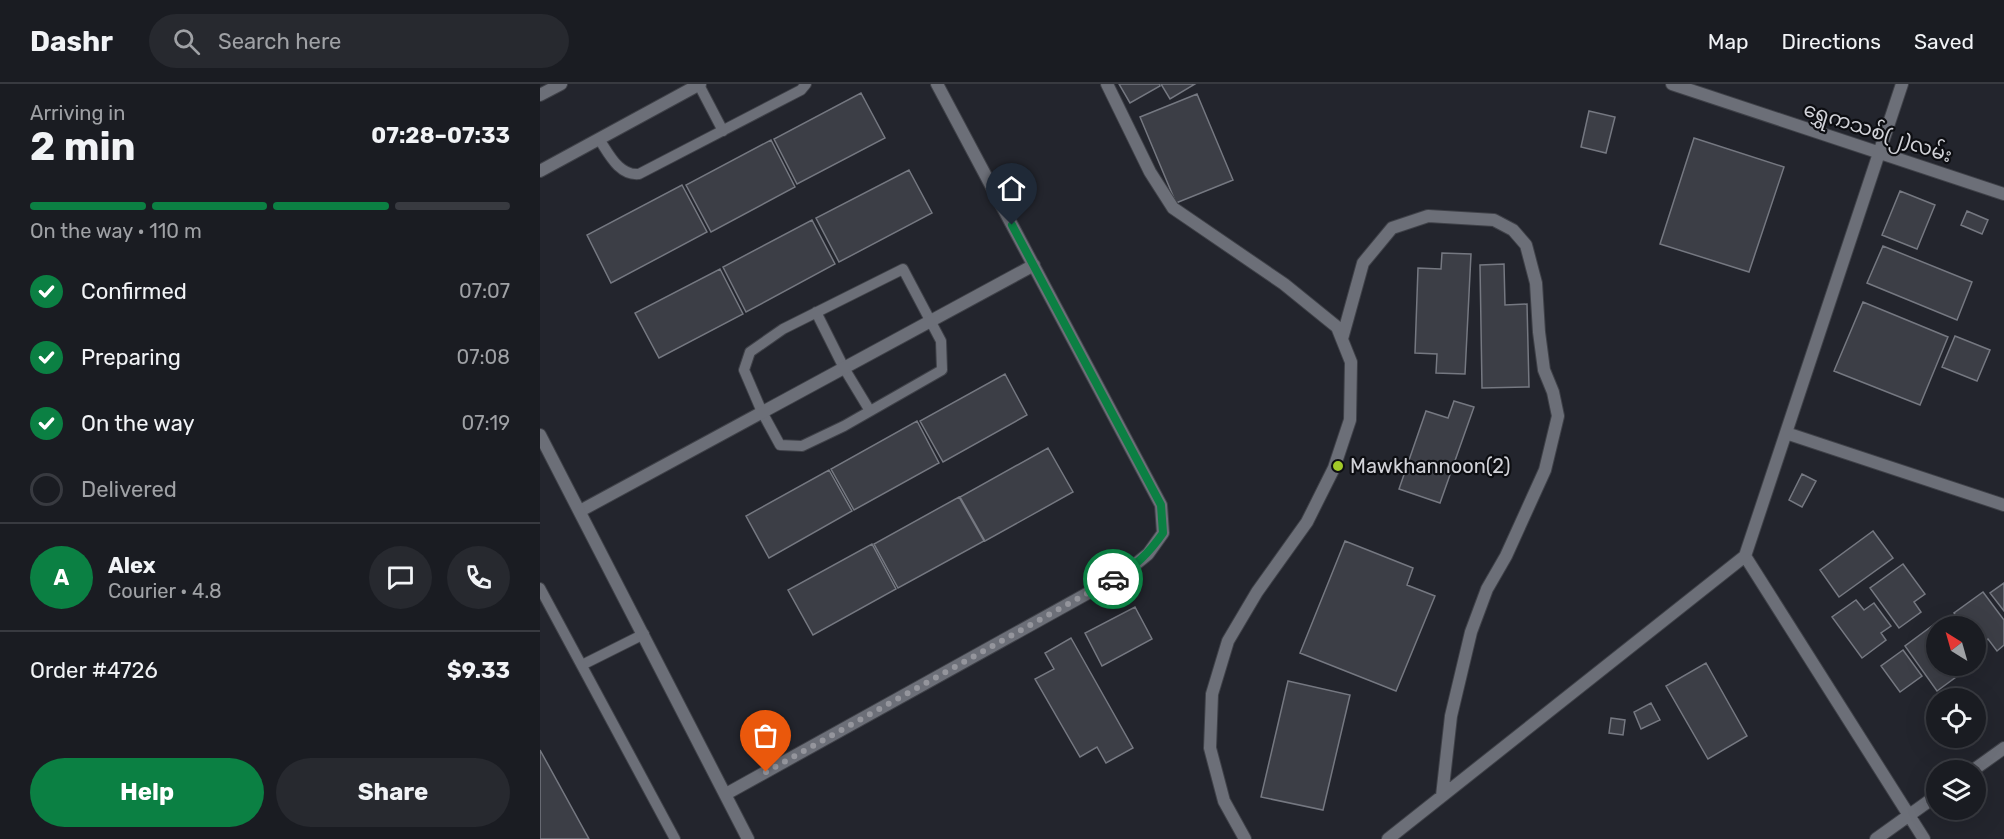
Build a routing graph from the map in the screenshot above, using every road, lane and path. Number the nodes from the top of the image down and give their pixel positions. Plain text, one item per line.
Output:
1 (561, 84) edge
2 (700, 84) edge
3 (806, 84) edge
4 (937, 84) edge
5 (1107, 84) edge
6 (1672, 84) edge
7 (1902, 84) edge
8 (540, 95) edge
9 (723, 131) junction
10 (599, 139) junction
11 (1879, 154) junction
12 (540, 171) edge
13 (2004, 194) edge
14 (1034, 266) junction
15 (816, 312) junction
16 (930, 322) junction
17 (1342, 339) junction
18 (844, 368) junction
19 (870, 411) junction
20 (762, 412) junction
21 (1786, 433) junction
22 (540, 435) edge
23 (2004, 505) edge
24 (580, 511) junction
25 (1745, 556) junction
26 (540, 588) edge
27 (644, 634) junction
28 (582, 665) junction
29 (2004, 748) edge
30 (1986, 761) edge
31 (726, 794) junction
32 (1442, 796) junction
33 (1926, 803) edge
34 (1909, 816) junction
35 (675, 839) edge
36 (748, 839) edge
37 (1245, 839) edge
38 (1388, 839) edge
39 (1876, 839) edge
40 (1924, 839) edge

1 - 8 street
2 - 9 lane
2 - 10 street
3 - 9 lane
4 - 14 street
5 - 17 street
6 - 11 street, ရွှေကသစ်(၂)လမ်း
7 - 11 street
9 - 10 lane
10 - 12 street
11 - 13 street, ရွှေကသစ်(၂)လမ်း
11 - 21 street
14 - 16 street
14 - 31 street
15 - 16 lane
15 - 18 lane
15 - 20 lane
16 - 18 street
16 - 19 lane
17 - 32 street
17 - 37 street
18 - 19 lane
18 - 20 street
19 - 20 lane
20 - 24 street
21 - 23 street
21 - 25 street
22 - 24 street
24 - 27 street
25 - 32 street
25 - 34 street
26 - 28 lane
27 - 28 lane
27 - 31 street
28 - 35 lane
29 - 30 street
31 - 36 street
32 - 38 street
33 - 34 street
34 - 39 street
34 - 40 street

